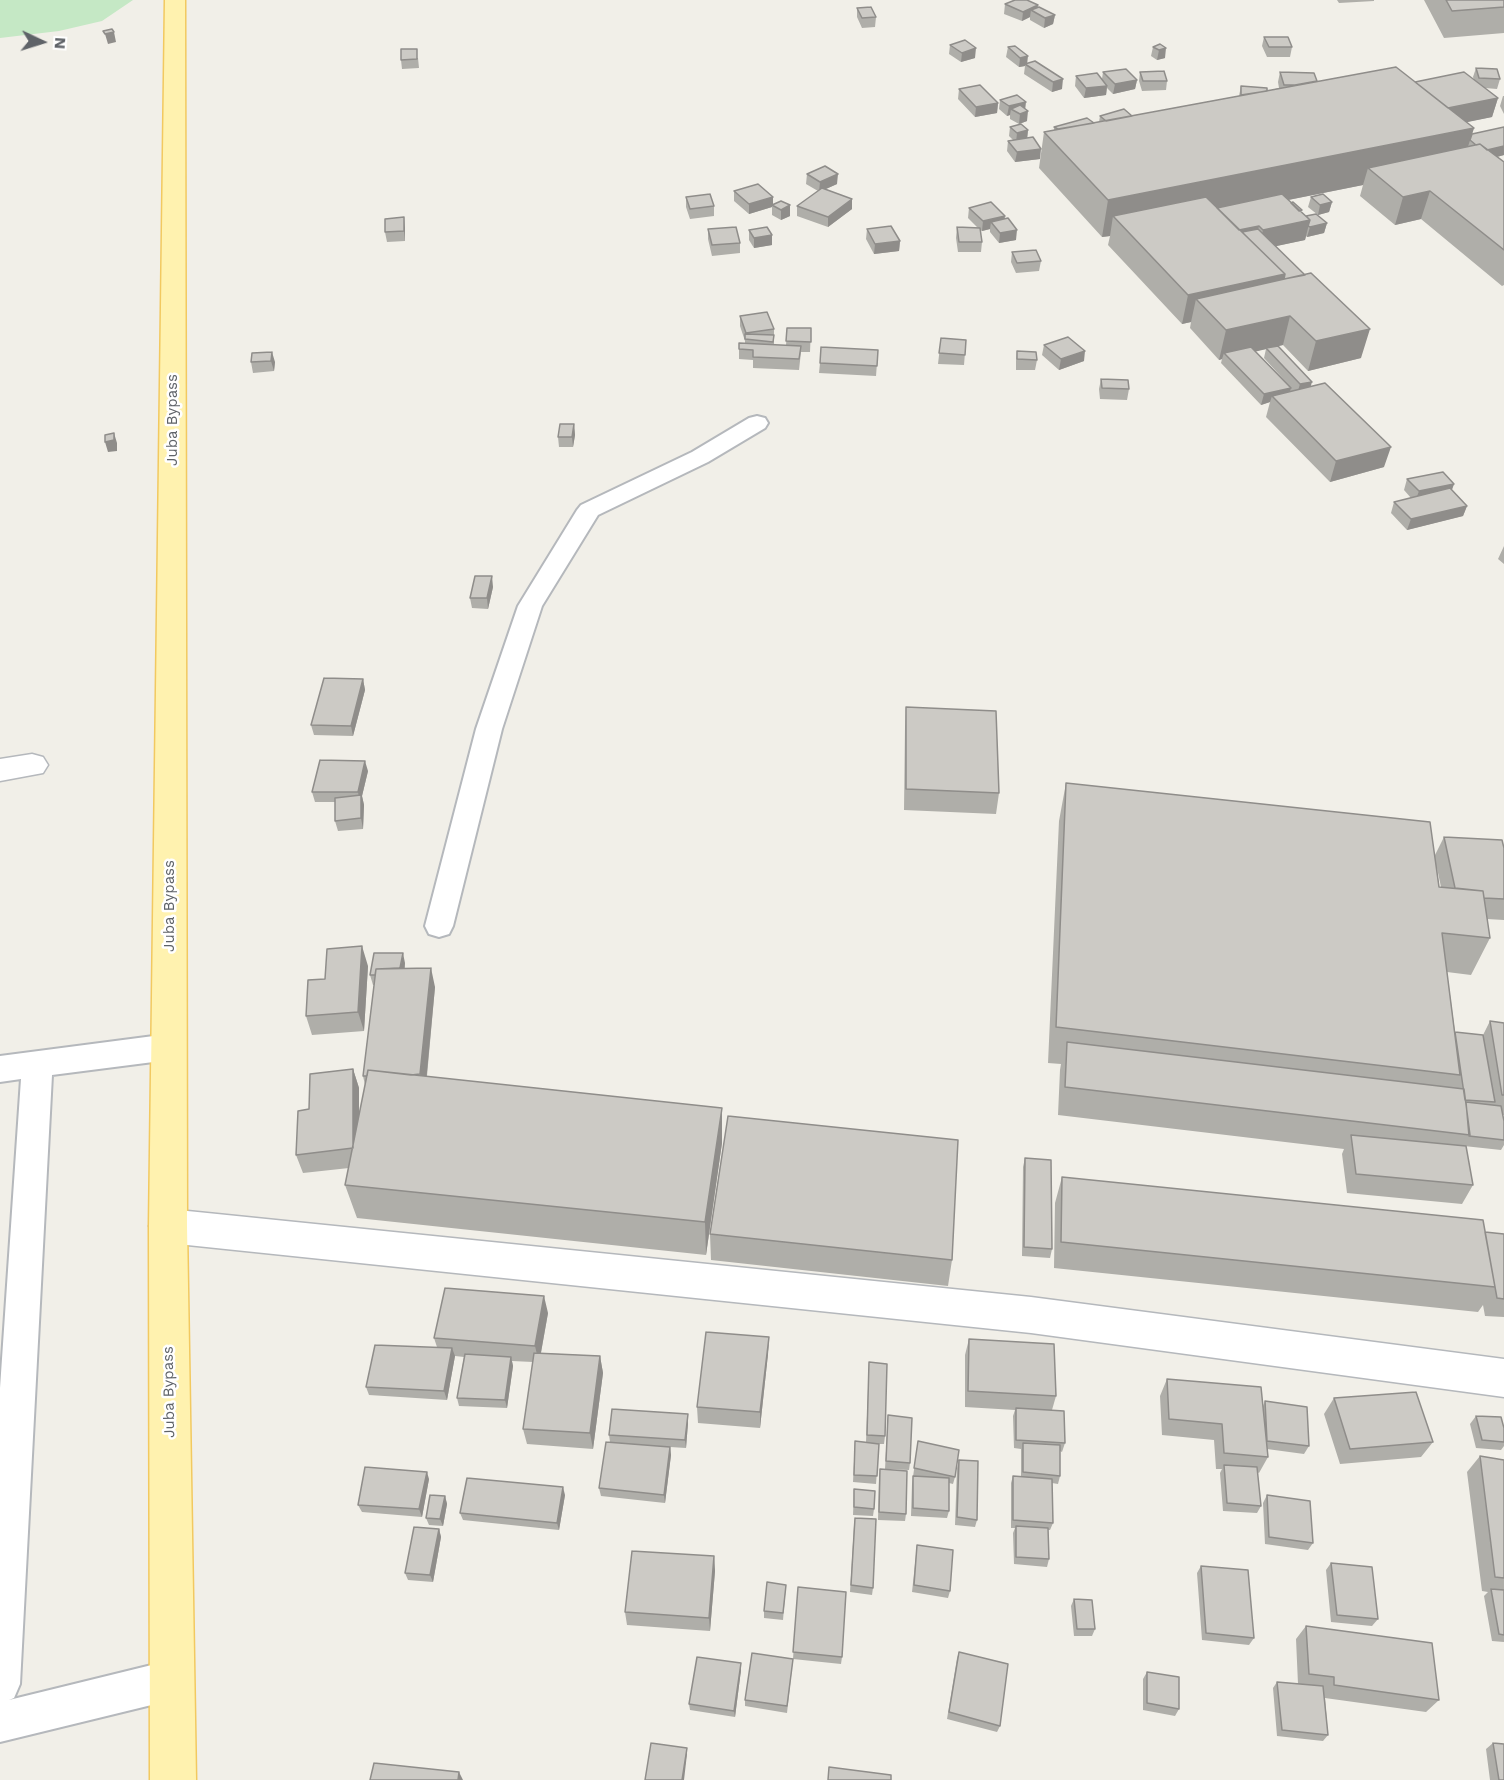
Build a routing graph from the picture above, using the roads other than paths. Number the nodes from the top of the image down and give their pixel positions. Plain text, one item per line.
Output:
1 (176, 16) edge
2 (757, 423) dead end
3 (32, 765) dead end
4 (0, 770) edge
5 (439, 926) dead end
6 (169, 1047) junction
7 (37, 1063) junction
8 (0, 1069) edge
9 (168, 1226) junction
10 (1504, 1378) edge
11 (172, 1680) junction
12 (0, 1684) edge
13 (0, 1722) edge
14 (173, 1780) edge

1 - 6 main road, Juba Bypass
2 - 5 lane
3 - 4 street
6 - 7 lane
6 - 9 main road, Juba Bypass
7 - 8 lane
7 - 12 lane
9 - 10 street
9 - 11 main road, Juba Bypass
11 - 13 lane
11 - 14 main road, Juba Bypass

